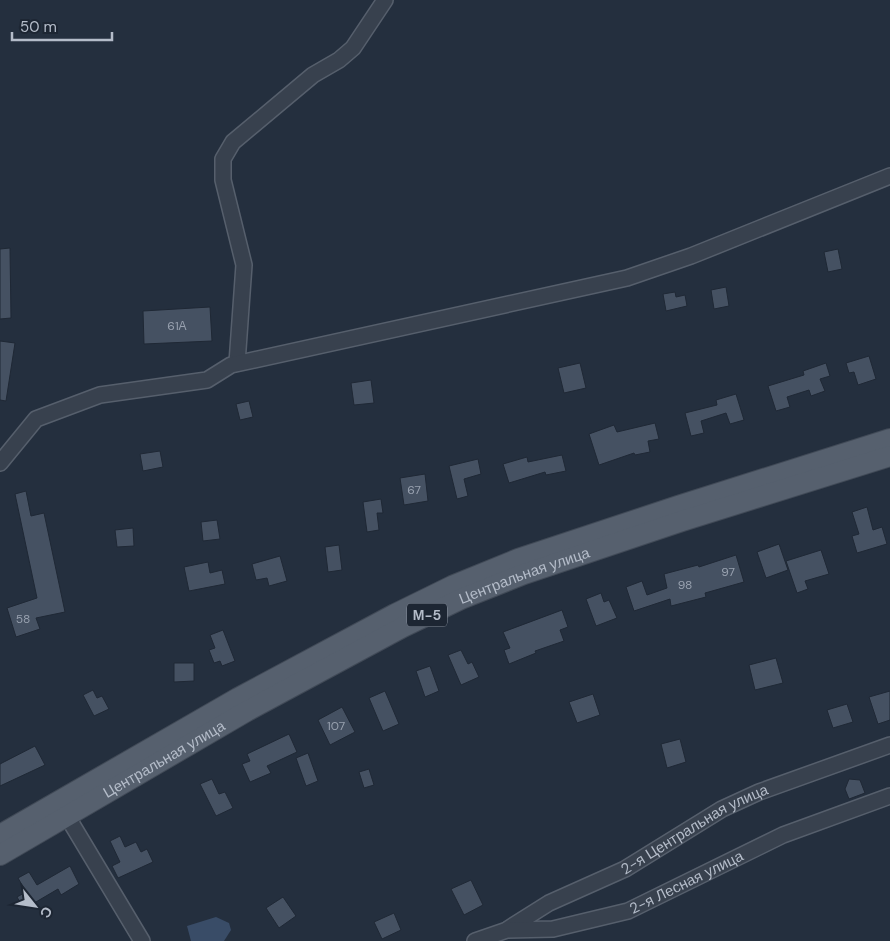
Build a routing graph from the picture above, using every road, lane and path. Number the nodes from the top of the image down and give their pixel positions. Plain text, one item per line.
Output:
1 (385, 0) edge
2 (890, 176) edge
3 (237, 363) junction
4 (890, 439) edge
5 (890, 456) edge
6 (0, 463) edge
7 (890, 745) edge
8 (890, 796) edge
9 (67, 816) junction
10 (0, 835) edge
11 (0, 855) edge
12 (507, 930) junction
13 (142, 941) edge
14 (475, 941) edge

1 - 3 street
2 - 3 street
3 - 6 street
4 - 10 main road, Центральная улица / М-5
5 - 9 main road, Центральная улица / М-5
7 - 12 street, 2-я Центральная улица
8 - 12 street, 2-я Лесная улица
9 - 11 main road, Центральная улица / М-5
9 - 13 street
12 - 14 street, 2-я Лесная улица

